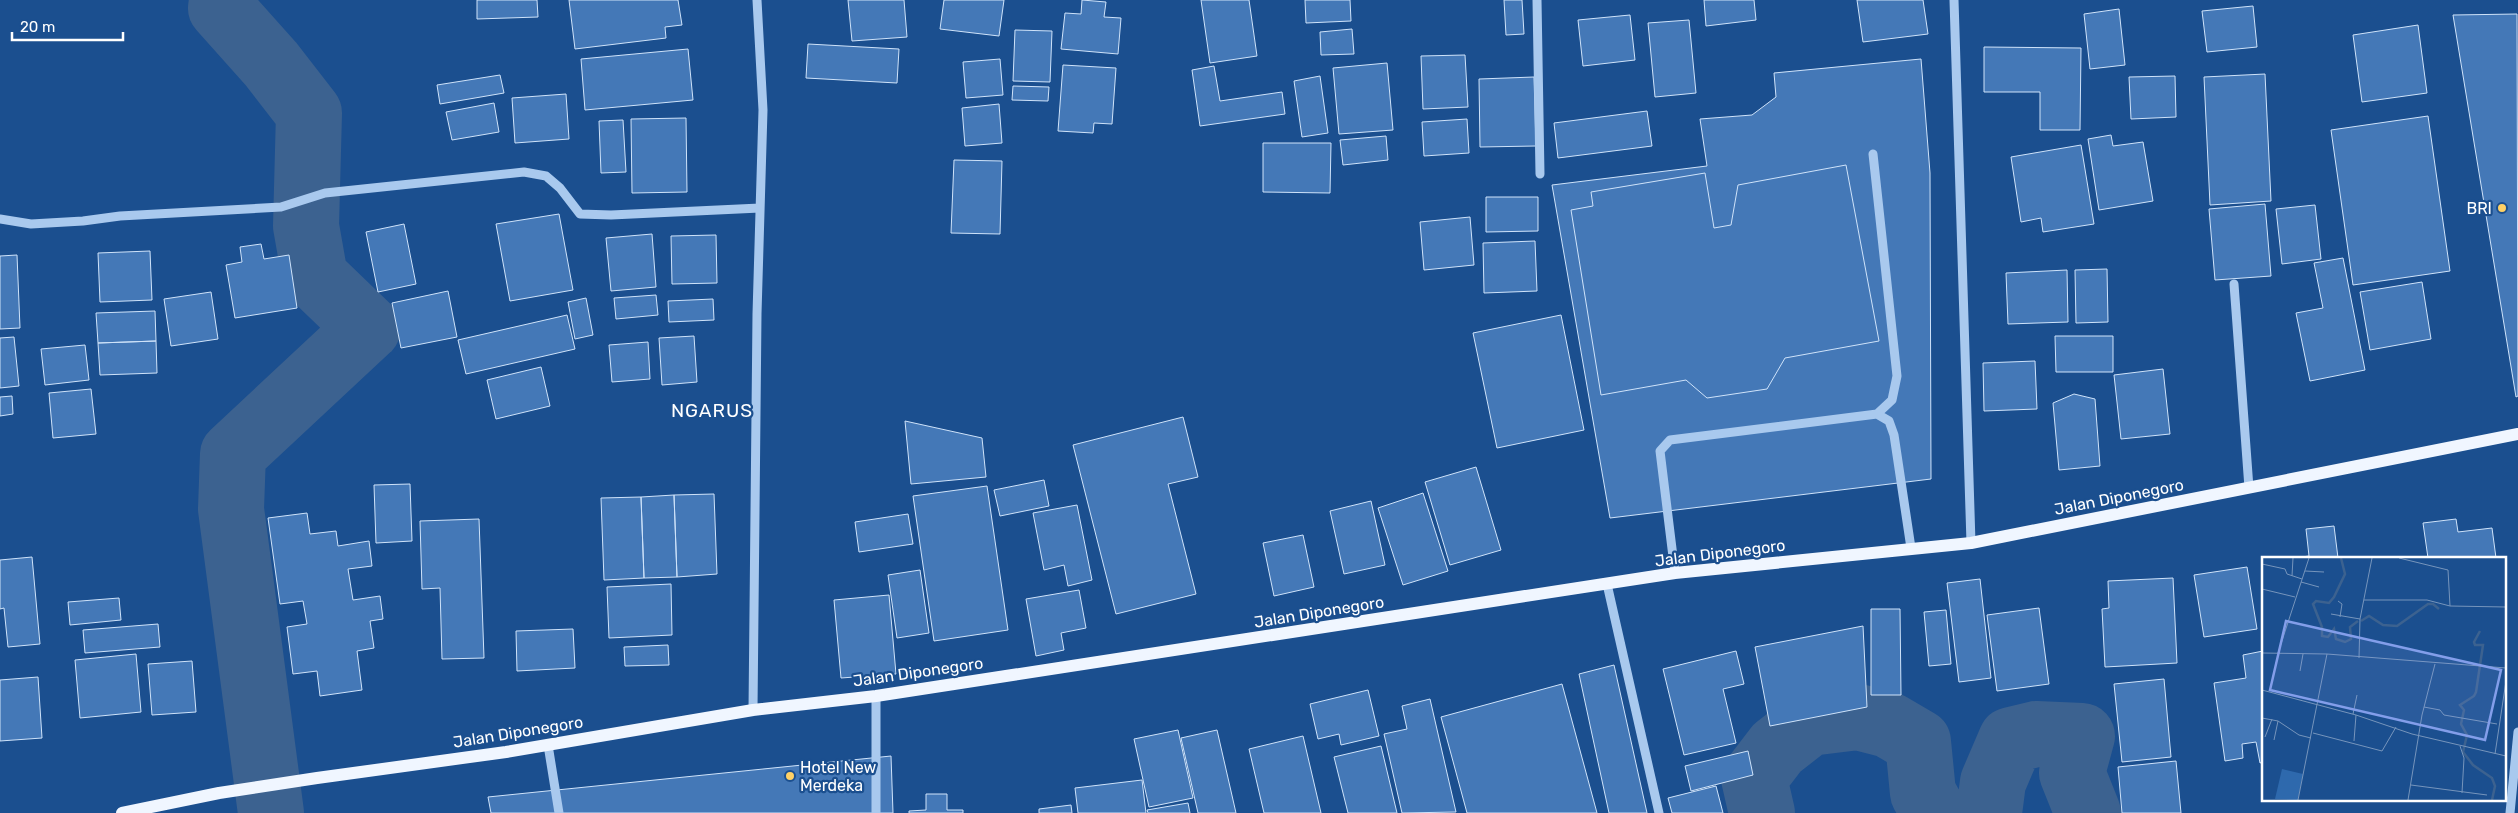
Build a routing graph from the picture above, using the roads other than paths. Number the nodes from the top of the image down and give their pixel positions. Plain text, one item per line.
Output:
1 (757, 0) edge
2 (1537, 0) edge
3 (1954, 0) edge
4 (1873, 154) dead end
5 (1540, 174) dead end
6 (760, 208) junction
7 (0, 219) edge
8 (2234, 284) dead end
9 (1877, 414) junction
10 (2518, 434) edge
11 (2249, 488) junction
12 (1971, 543) junction
13 (1911, 548) junction
14 (1675, 573) junction
15 (1607, 584) junction
16 (876, 696) junction
17 (754, 710) junction
18 (2518, 732) edge
19 (548, 744) junction
20 (122, 813) edge
21 (559, 813) edge
22 (876, 813) edge
23 (1659, 813) edge
24 (2510, 813) edge

1 - 6 street
2 - 5 street
3 - 12 street
4 - 9 street
6 - 7 street
6 - 17 street
8 - 11 street
9 - 13 street
9 - 14 street
10 - 11 main road, Jalan Diponegoro
11 - 12 main road, Jalan Diponegoro
12 - 13 main road, Jalan Diponegoro
13 - 14 main road, Jalan Diponegoro
14 - 15 main road, Jalan Diponegoro
15 - 16 main road, Jalan Diponegoro
15 - 23 street
16 - 17 main road, Jalan Diponegoro
16 - 22 street
17 - 19 main road, Jalan Diponegoro
18 - 24 street
19 - 20 main road, Jalan Diponegoro
19 - 21 street

